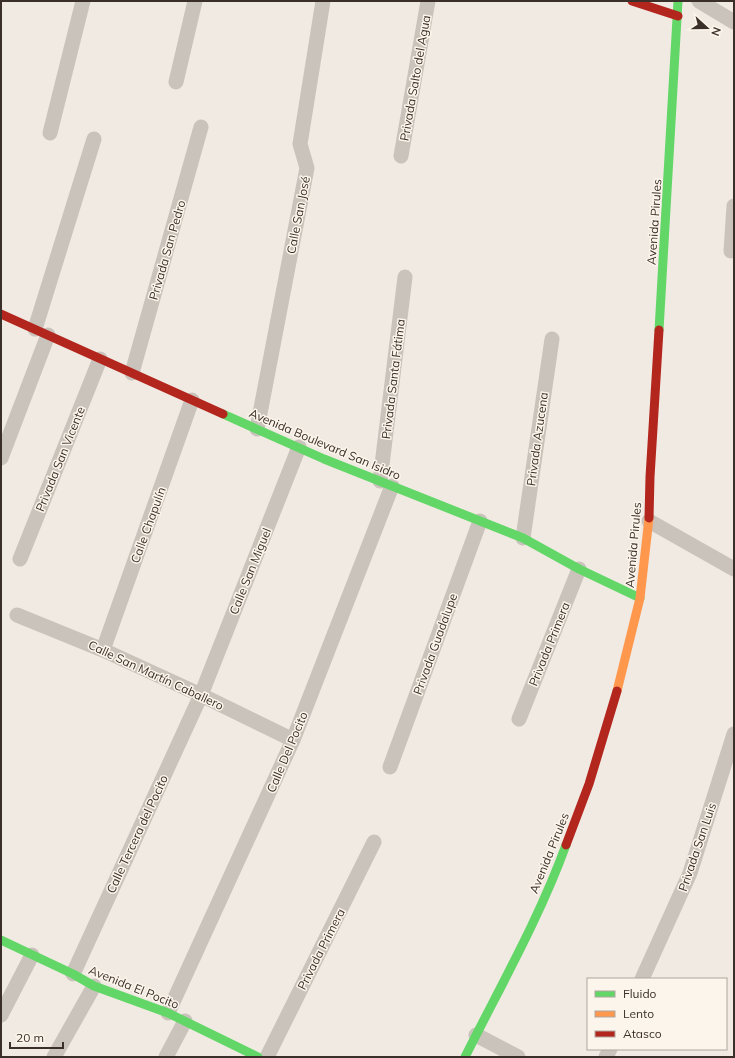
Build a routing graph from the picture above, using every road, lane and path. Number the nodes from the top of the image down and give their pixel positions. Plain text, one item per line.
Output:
1 (84, 1) edge
2 (195, 1) edge
3 (322, 1) edge
4 (428, 1) edge
5 (632, 1) edge
6 (678, 1) edge
7 (698, 1) edge
8 (678, 16) junction
9 (734, 22) edge
10 (176, 82) dead end
11 (201, 127) dead end
12 (50, 133) dead end
13 (94, 139) dead end
14 (401, 156) dead end
15 (734, 206) edge
16 (731, 251) dead end
17 (405, 277) dead end
18 (1, 314) edge
19 (42, 332) junction
20 (552, 339) dead end
21 (100, 359) junction
22 (132, 373) junction
23 (192, 400) junction
24 (257, 429) junction
25 (299, 447) junction
26 (1, 458) edge
27 (386, 483) junction
28 (480, 520) junction
29 (649, 521) junction
30 (523, 538) junction
31 (20, 560) dead end
32 (579, 569) junction
33 (734, 569) edge
34 (640, 598) junction
35 (18, 615) dead end
36 (103, 650) junction
37 (200, 695) junction
38 (519, 719) dead end
39 (734, 734) edge
40 (293, 740) junction
41 (390, 767) dead end
42 (374, 842) dead end
43 (1, 940) edge
44 (32, 955) junction
45 (73, 974) junction
46 (642, 978) edge
47 (94, 986) junction
48 (168, 1013) junction
49 (1, 1015) edge
50 (185, 1021) junction
51 (476, 1035) junction
52 (237, 1052) edge
53 (54, 1057) edge
54 (166, 1057) edge
55 (258, 1057) edge
56 (267, 1057) edge
57 (465, 1057) edge
58 (518, 1057) edge

1 - 12 street
2 - 10 street
3 - 24 street, Calle San José
4 - 14 street, Privada Salto del Agua
5 - 8 main road
6 - 8 main road, Avenida Pirules
7 - 9 street
8 - 29 main road, Avenida Pirules
11 - 22 street, Privada San Pedro
13 - 19 street
15 - 16 street
17 - 27 street, Privada Santa Fátima
18 - 19 main road, Avenida Boulevard San Isidro
19 - 21 main road, Avenida Boulevard San Isidro
19 - 26 street
20 - 30 street, Privada Azucena
21 - 22 main road, Avenida Boulevard San Isidro
21 - 31 street, Privada San Vicente
22 - 23 main road, Avenida Boulevard San Isidro
23 - 24 main road, Avenida Boulevard San Isidro
23 - 36 street, Calle Chapulín
24 - 25 main road, Avenida Boulevard San Isidro
25 - 27 main road, Avenida Boulevard San Isidro
25 - 37 street, Calle San Miguel
27 - 28 main road, Avenida Boulevard San Isidro
27 - 40 street, Calle Del Pocito
28 - 30 main road, Avenida Boulevard San Isidro
28 - 41 street, Privada Guadalupe
29 - 33 street
29 - 34 main road, Avenida Pirules
30 - 32 main road, Avenida Boulevard San Isidro
32 - 34 main road, Avenida Boulevard San Isidro
32 - 38 street, Privada Primera
34 - 51 main road, Avenida Pirules
35 - 36 street, Calle San Martín Caballero
36 - 37 street, Calle San Martín Caballero
37 - 40 street, Calle San Martín Caballero
37 - 45 street, Calle Tercera del Pocito
39 - 46 street, Privada San Luis
40 - 48 street, Calle Del Pocito
42 - 56 street, Privada Primera
43 - 44 main road, Avenida El Pocito
44 - 45 main road, Avenida El Pocito
44 - 49 street
45 - 47 main road, Avenida El Pocito
47 - 48 main road, Avenida El Pocito
47 - 53 street
48 - 50 main road, Avenida El Pocito
50 - 52 main road, Avenida El Pocito
50 - 54 street
51 - 57 main road, Avenida Pirules
51 - 58 street
52 - 55 main road, Avenida El Pocito

